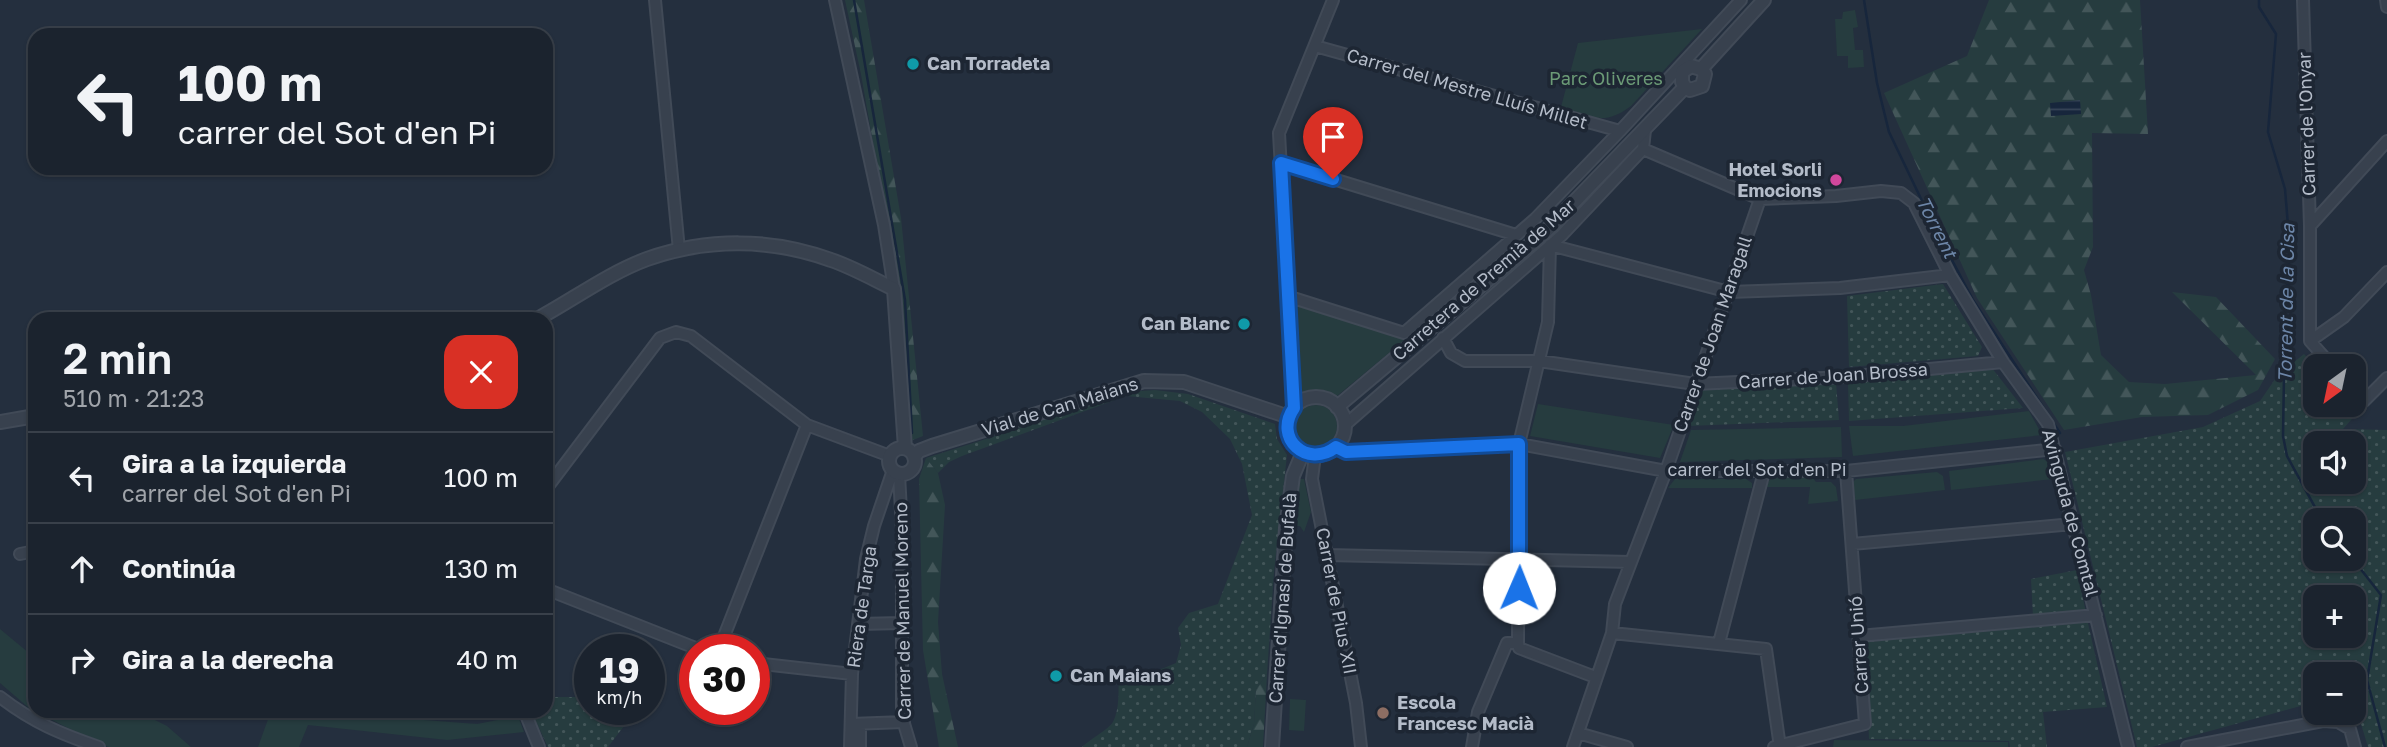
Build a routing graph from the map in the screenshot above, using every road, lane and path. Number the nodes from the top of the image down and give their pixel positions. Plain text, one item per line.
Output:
1 (655, 0) edge
2 (835, 0) edge
3 (1334, 0) edge
4 (1741, 0) edge
5 (1764, 0) edge
6 (2303, 0) edge
7 (2386, 0) edge
8 (2387, 7) edge
9 (1315, 46) junction
10 (1696, 49) junction
11 (1696, 68) junction
12 (1678, 81) junction
13 (1645, 130) junction
14 (1620, 131) junction
15 (2387, 141) edge
16 (1643, 149) junction
17 (1281, 163) junction
18 (1760, 200) junction
19 (2310, 226) junction
20 (1516, 235) junction
21 (1550, 245) junction
22 (679, 250) junction
23 (2387, 272) edge
24 (1950, 275) junction
25 (894, 289) junction
26 (1729, 292) junction
27 (1290, 298) junction
28 (550, 312) edge
29 (1443, 338) junction
30 (2310, 341) junction
31 (2321, 354) edge
32 (1539, 361) junction
33 (2003, 362) junction
34 (2387, 378) edge
35 (1695, 384) junction
36 (2366, 399) edge
37 (1337, 407) junction
38 (1292, 412) junction
39 (28, 417) edge
40 (0, 422) edge
41 (807, 425) junction
42 (1345, 425) junction
43 (1519, 444) junction
44 (1336, 447) junction
45 (2055, 449) junction
46 (909, 453) junction
47 (1309, 454) junction
48 (890, 456) junction
49 (1666, 471) junction
50 (1846, 471) junction
51 (896, 472) junction
52 (1764, 472) junction
53 (553, 481) edge
54 (2073, 524) junction
55 (1852, 544) junction
56 (28, 552) edge
57 (20, 554) dead end
58 (1327, 555) junction
59 (1519, 560) junction
60 (1631, 562) junction
61 (553, 592) edge
62 (2096, 615) junction
63 (902, 623) junction
64 (858, 624) junction
65 (1612, 633) junction
66 (725, 634) edge
67 (1858, 636) junction
68 (679, 642) edge
69 (1518, 643) junction
70 (1719, 643) junction
71 (770, 665) edge
72 (852, 674) junction
73 (1595, 677) junction
74 (0, 697) edge
75 (28, 717) edge
76 (29, 718) edge
77 (527, 718) edge
78 (904, 722) junction
79 (855, 724) junction
80 (1578, 733) junction
81 (99, 747) edge
82 (540, 747) edge
83 (850, 747) edge
84 (860, 747) edge
85 (911, 747) edge
86 (1272, 747) edge
87 (1361, 747) edge
88 (1472, 747) edge
89 (1573, 747) edge
90 (1627, 747) edge
91 (1778, 747) edge
92 (2129, 747) edge
93 (2187, 747) edge
94 (2355, 747) edge

1 - 22 street
2 - 25 street
3 - 9 street
4 - 10 street
5 - 11 street
6 - 19 street, Carrer de l'Onyar
7 - 8 street
9 - 14 street, Carrer del Mestre Lluís Millet
9 - 17 street
10 - 11 street
10 - 12 street
11 - 12 street
11 - 12 street
12 - 13 street, Carretera de Premià de Mar
12 - 14 street
13 - 16 street
13 - 37 street, Carretera de Premià de Mar
14 - 20 street
15 - 19 street
16 - 18 street
16 - 21 street
17 - 20 street
17 - 27 street
18 - 24 street, Avinguda de Comtal
18 - 26 street, Carrer de Joan Maragall
19 - 30 street, Carrer de l'Onyar
20 - 27 street
21 - 26 street
21 - 29 street
21 - 32 street
22 - 25 street
22 - 28 street
23 - 30 street
24 - 26 street
24 - 33 street, Avinguda de Comtal
25 - 46 street
26 - 35 street, Carrer de Joan Maragall
27 - 38 street
29 - 32 street, Carrer de Joan Brossa
29 - 42 street
30 - 31 street
32 - 35 street, Carrer de Joan Brossa
32 - 43 street
33 - 35 street, Carrer de Joan Brossa
33 - 45 street, Avinguda de Comtal
34 - 36 street
35 - 49 street, Carrer de Joan Maragall
37 - 38 street
37 - 42 street
38 - 46 street, Vial de Can Maians
38 - 47 street
39 - 40 street
41 - 48 street
41 - 53 street
41 - 66 street
42 - 44 street
43 - 44 street, carrer del Sot d'en Pi
43 - 49 street, carrer del Sot d'en Pi
43 - 59 street
44 - 47 street
45 - 50 street, carrer del Sot d'en Pi
45 - 54 street, Avinguda de Comtal
46 - 48 street
46 - 51 street
47 - 58 street, Carrer de Pius XII
47 - 86 street, Carrer d'Ignasi de Bufalà
48 - 51 street
49 - 52 street, carrer del Sot d'en Pi
49 - 60 street, Carrer de Joan Maragall
50 - 52 street, carrer del Sot d'en Pi
50 - 55 street, Carrer Unió
51 - 63 street, Carrer de Manuel Moreno
51 - 64 street, Riera de Targa
52 - 70 street
54 - 55 street
54 - 62 street, Avinguda de Comtal
55 - 67 street, Carrer Unió
56 - 57 street
58 - 59 street
58 - 87 street, Carrer de Pius XII
59 - 60 street
59 - 69 street
60 - 65 street, Carrer de Joan Maragall
61 - 68 street
62 - 67 street
62 - 92 street, Avinguda de Comtal
63 - 64 street
63 - 78 street, Carrer de Manuel Moreno
64 - 72 street, Riera de Targa
65 - 70 street
65 - 73 street, Carrer de Joan Maragall
67 - 91 street, Carrer Unió
69 - 73 street
69 - 88 street
70 - 91 street
71 - 72 street
72 - 79 street, Riera de Targa
73 - 80 street, Carrer de Joan Maragall
74 - 75 street
76 - 81 street
77 - 82 street
78 - 79 street
78 - 85 street, Carrer de Manuel Moreno
79 - 83 street, Riera de Targa
79 - 84 street
80 - 89 street, Carrer de Joan Maragall
80 - 90 street
93 - 94 street

